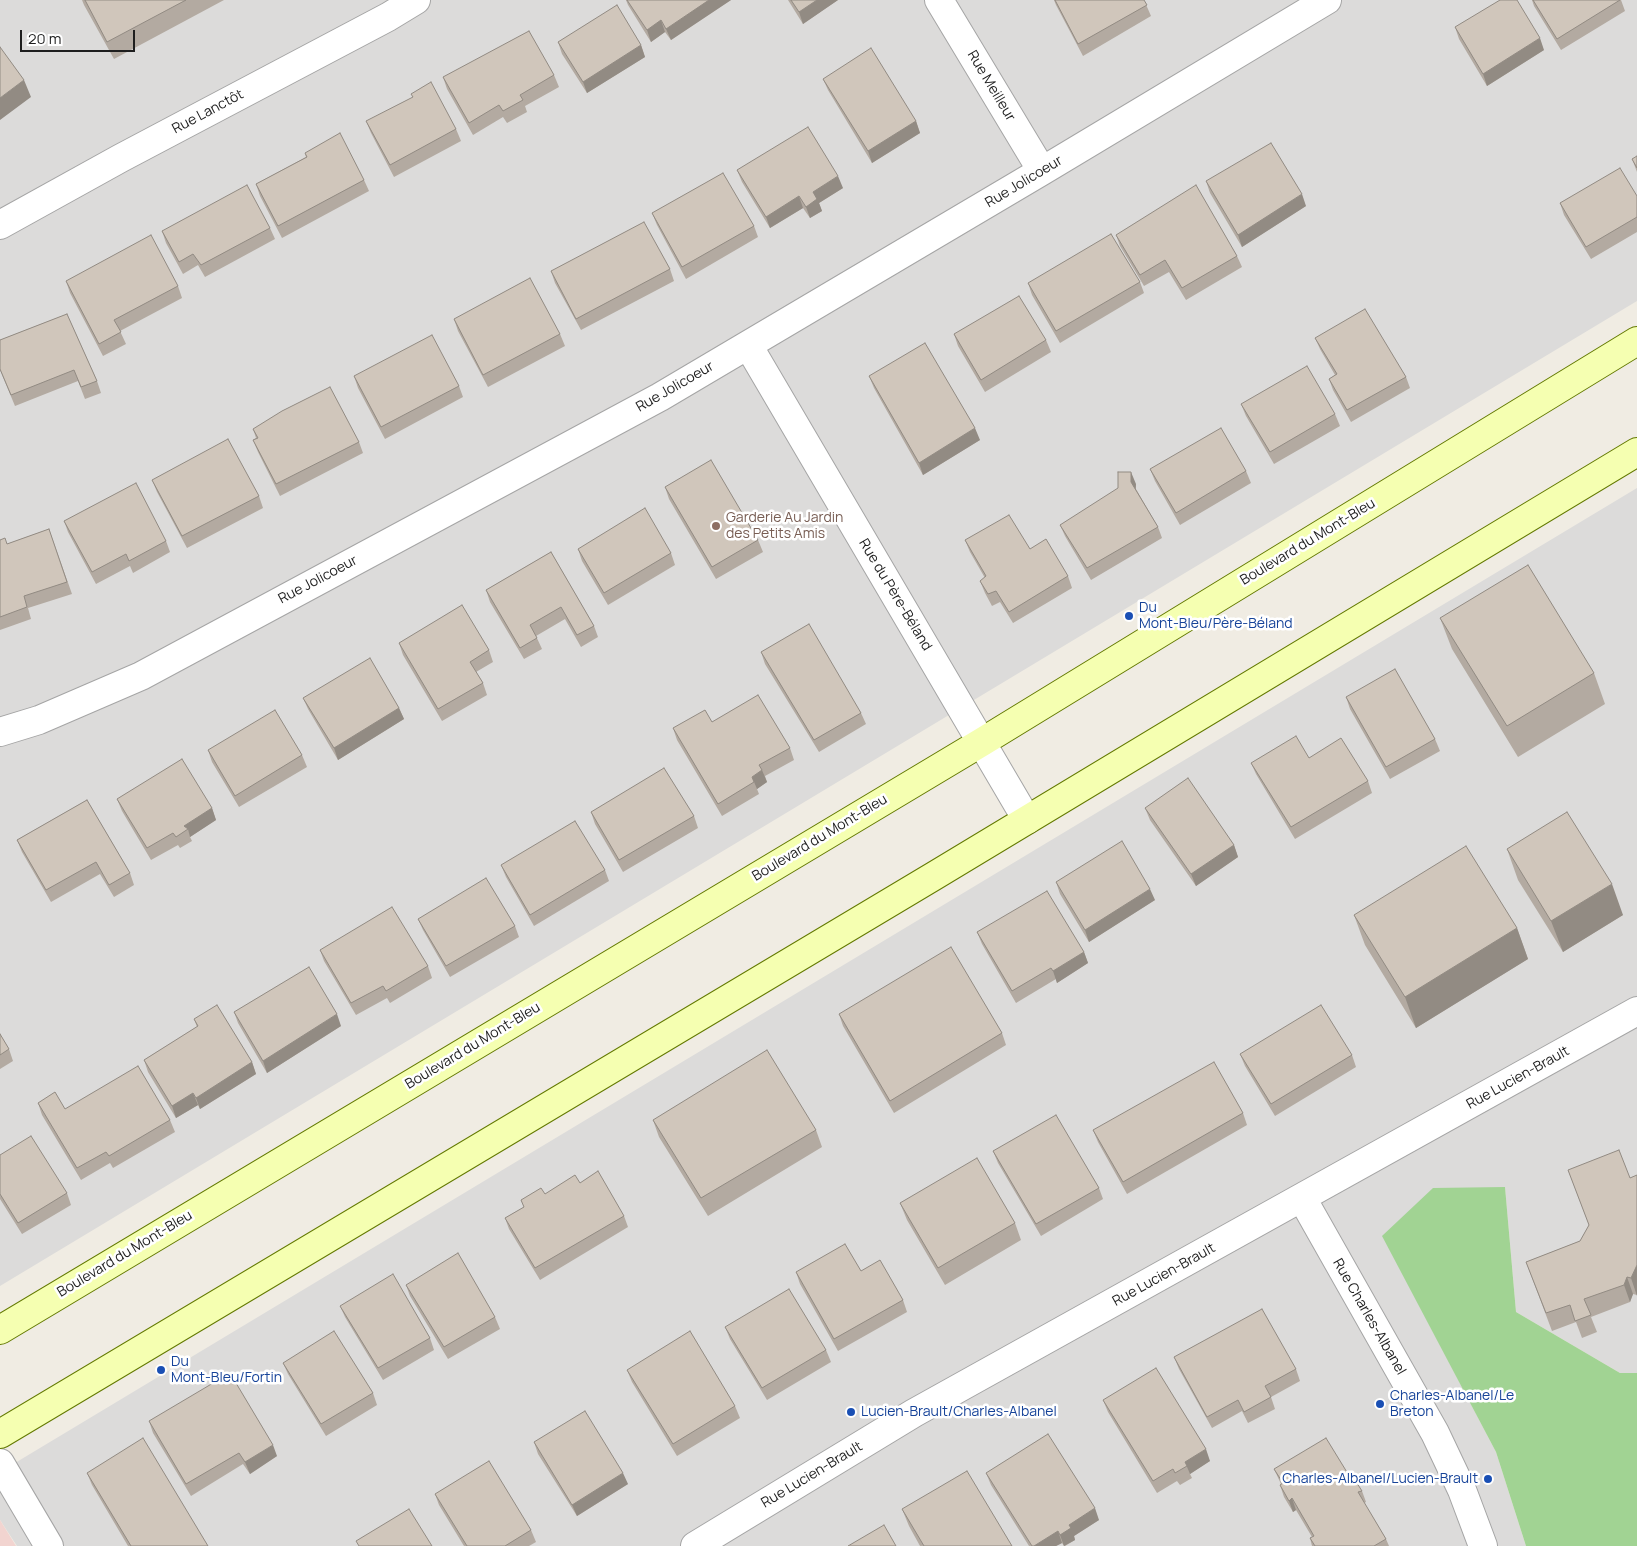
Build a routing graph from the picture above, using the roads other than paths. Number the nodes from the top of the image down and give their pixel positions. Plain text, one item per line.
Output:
1 (416, 0) edge
2 (939, 0) edge
3 (1327, 0) edge
4 (382, 9) edge
5 (1042, 171) junction
6 (0, 225) edge
7 (1637, 341) edge
8 (748, 345) junction
9 (1637, 452) edge
10 (0, 732) edge
11 (982, 742) junction
12 (1027, 820) junction
13 (1637, 1011) edge
14 (1302, 1198) junction
15 (0, 1330) edge
16 (0, 1434) edge
17 (0, 1463) edge
18 (49, 1546) edge
19 (695, 1546) edge
20 (1483, 1546) edge

1 - 4 street, Rue Lanctôt
2 - 5 street, Rue Meilleur
3 - 5 street, Rue Jolicoeur
4 - 6 street, Rue Lanctôt
5 - 8 street, Rue Jolicoeur
7 - 11 street, Boulevard du Mont-Bleu
8 - 10 street, Rue Jolicoeur
8 - 11 street, Rue du Père-Béland
9 - 12 street
11 - 12 street, Rue du Père-Béland
11 - 15 street, Boulevard du Mont-Bleu
12 - 16 street
13 - 14 street, Rue Lucien-Brault
14 - 19 street, Rue Lucien-Brault
14 - 20 street, Rue Charles-Albanel
17 - 18 street

